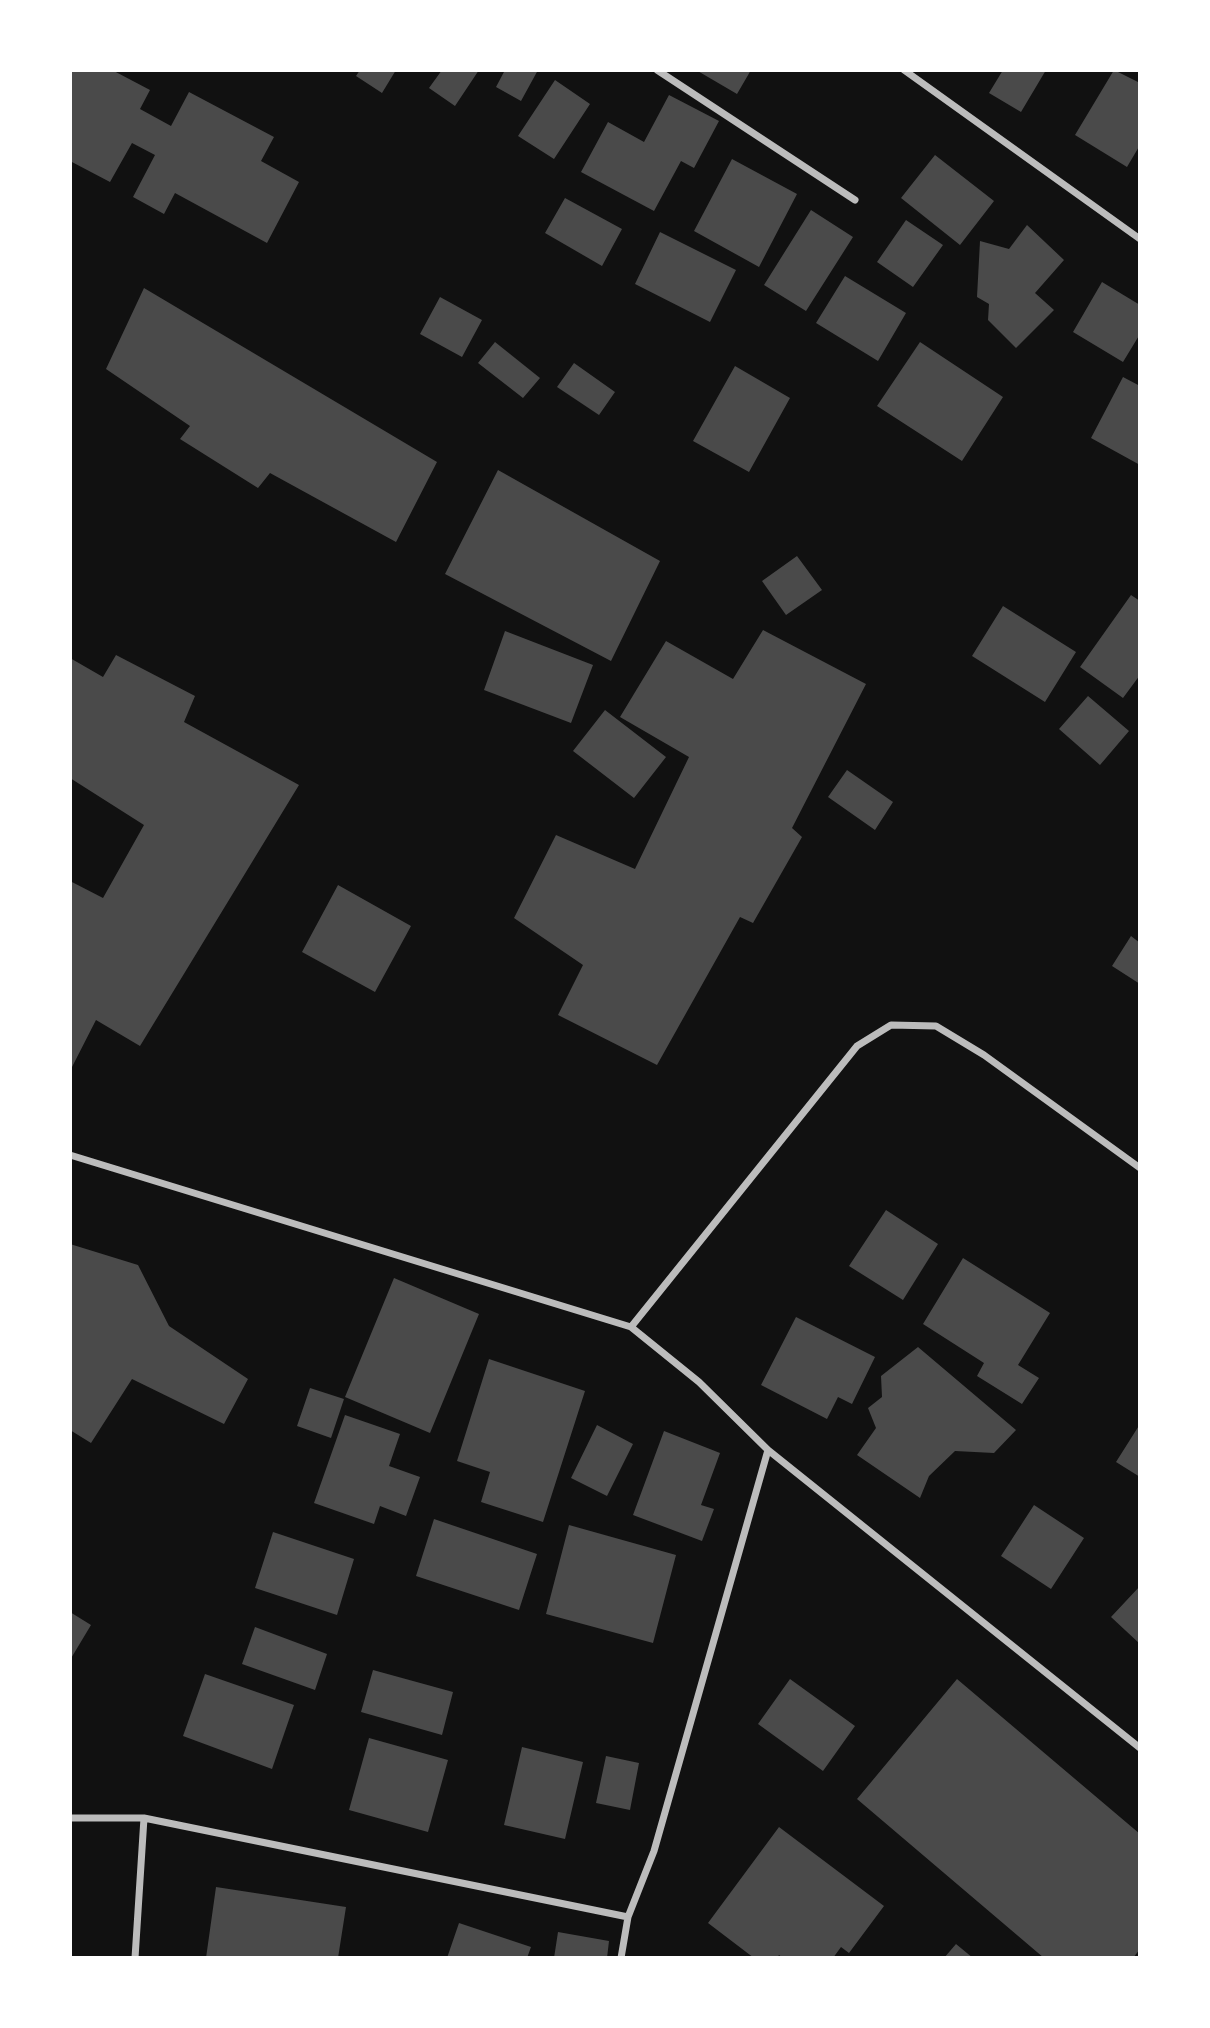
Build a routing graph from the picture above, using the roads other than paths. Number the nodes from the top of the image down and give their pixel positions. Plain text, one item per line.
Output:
1 (657, 70) edge
2 (904, 70) edge
3 (855, 200) dead end
4 (1140, 239) edge
5 (70, 1155) edge
6 (1140, 1168) edge
7 (631, 1327) junction
8 (768, 1450) junction
9 (1140, 1748) edge
10 (70, 1818) edge
11 (144, 1818) junction
12 (628, 1917) junction
13 (135, 1958) edge
14 (621, 1958) edge

1 - 3 street
2 - 4 street
5 - 7 street
6 - 7 street
7 - 8 street
8 - 9 street
8 - 12 street
10 - 11 street
11 - 12 street
11 - 13 street
12 - 14 street

